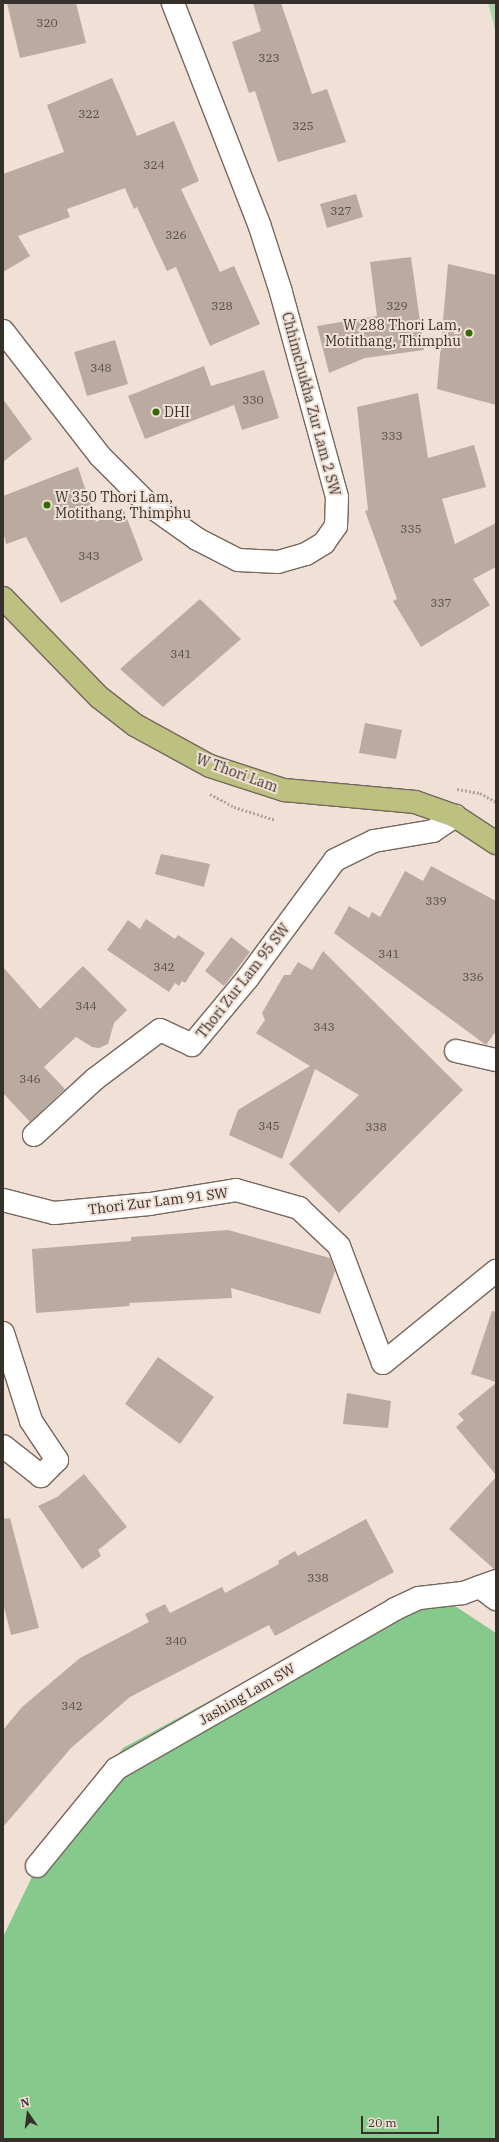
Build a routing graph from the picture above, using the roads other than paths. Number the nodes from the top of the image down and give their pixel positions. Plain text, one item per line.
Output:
1 (173, 3) edge
2 (3, 330) edge
3 (3, 598) edge
4 (455, 816) junction
5 (496, 843) edge
6 (456, 1051) dead end
7 (496, 1060) edge
8 (34, 1134) dead end
9 (3, 1200) edge
10 (496, 1271) edge
11 (3, 1332) edge
12 (3, 1446) edge
13 (491, 1589) edge
14 (38, 1866) dead end

1 - 2 street, Chhimchukha Zur Lam 2 SW
3 - 4 main road, W Thori Lam
4 - 5 main road, W Thori Lam
4 - 8 street, Thori Zur Lam 95 SW
6 - 7 street
9 - 10 street, Thori Zur Lam 91 SW
11 - 12 street
13 - 14 street, Jashing Lam SW

